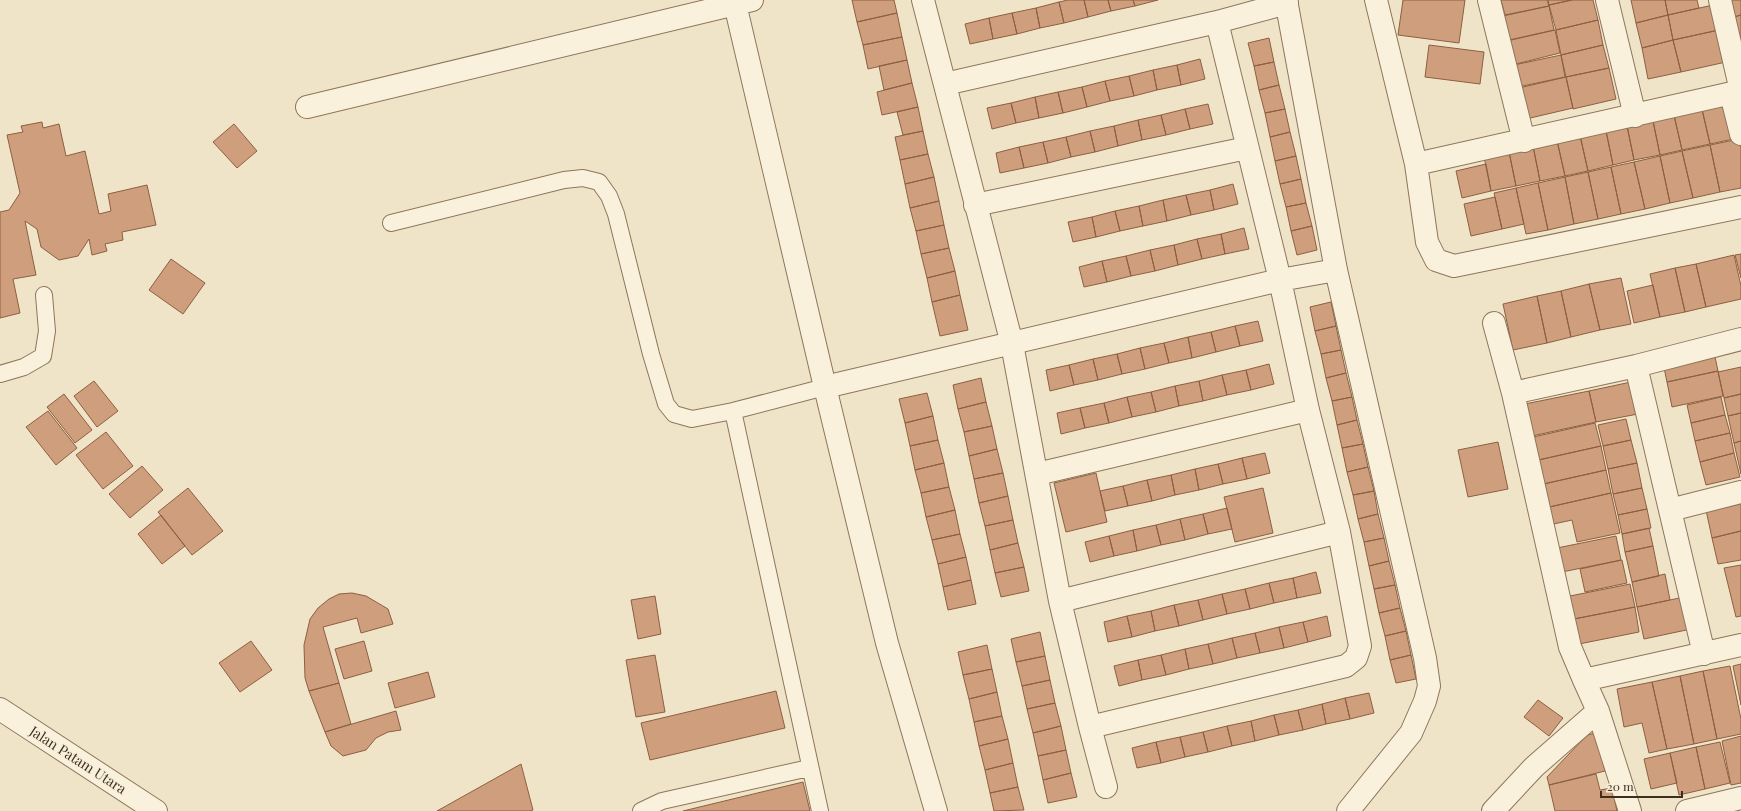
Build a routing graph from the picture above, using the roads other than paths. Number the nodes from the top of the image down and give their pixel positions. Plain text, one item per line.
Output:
1 (923, 0) edge
2 (1376, 0) edge
3 (1489, 0) edge
4 (1607, 0) edge
5 (1720, 0) edge
6 (744, 2) edge
7 (1287, 2) edge
8 (1217, 22) junction
9 (945, 84) junction
10 (1738, 92) edge
11 (307, 107) dead end
12 (1635, 116) junction
13 (1741, 134) edge
14 (1524, 141) junction
15 (1247, 148) junction
16 (1416, 164) junction
17 (975, 205) junction
18 (1741, 207) edge
19 (391, 223) dead end
20 (1336, 270) junction
21 (1280, 280) junction
22 (44, 295) dead end
23 (1494, 323) dead end
24 (1741, 339) edge
25 (1012, 344) junction
26 (1636, 366) junction
27 (0, 374) edge
28 (825, 387) junction
29 (1513, 393) junction
30 (1308, 410) junction
31 (733, 411) junction
32 (1037, 474) junction
33 (1741, 492) edge
34 (1670, 510) junction
35 (1339, 532) junction
36 (1060, 601) junction
37 (1741, 645) edge
38 (1704, 654) junction
39 (1584, 680) junction
40 (0, 709) edge
41 (1598, 711) junction
42 (1090, 727) junction
43 (809, 768) junction
44 (1106, 787) dead end
45 (1741, 798) edge
46 (156, 811) edge
47 (641, 811) edge
48 (820, 811) edge
49 (936, 811) edge
50 (1348, 811) edge
51 (1493, 811) edge
52 (1630, 811) edge
53 (1687, 811) edge

1 - 9 street
2 - 16 street
3 - 14 street
4 - 12 street
5 - 10 street
6 - 11 street
6 - 28 street
7 - 8 street
7 - 20 street
8 - 9 street
8 - 15 street
9 - 17 street
10 - 12 street
10 - 13 street
12 - 14 street
14 - 16 street
15 - 17 street
15 - 21 street
16 - 18 street
17 - 25 street
19 - 31 lane
20 - 21 street
20 - 50 street
21 - 25 street
21 - 30 street
22 - 27 lane
23 - 29 street
24 - 26 street
25 - 28 street
25 - 32 street
26 - 29 street
26 - 34 street
28 - 31 lane
28 - 49 street
29 - 39 street
30 - 32 street
30 - 35 street
31 - 43 lane
32 - 36 street
33 - 34 street
34 - 38 street
35 - 36 street
35 - 42 street
36 - 42 street
37 - 38 street
38 - 39 street
39 - 41 street
40 - 46 street, Jalan Patam Utara
41 - 51 street
41 - 52 street
42 - 44 street
43 - 47 lane
43 - 48 lane
45 - 53 street

